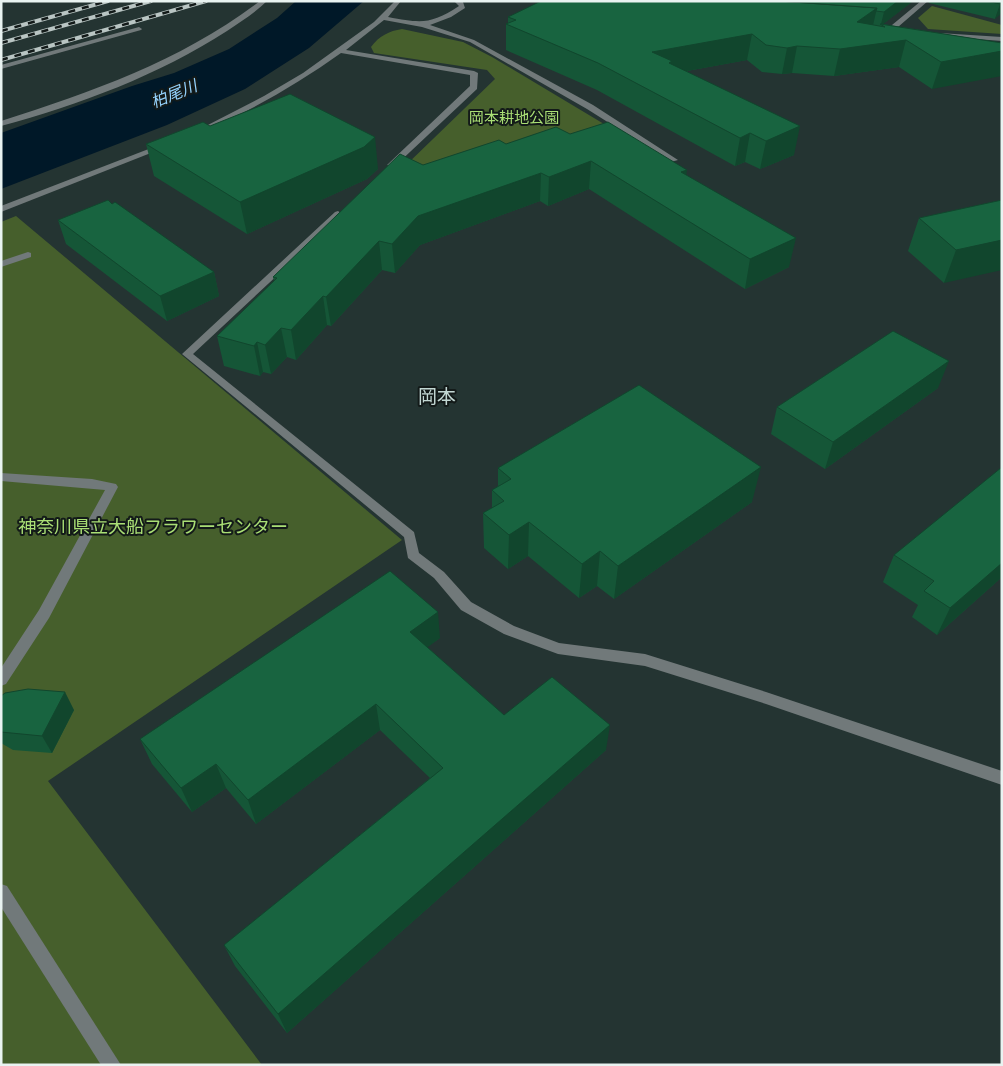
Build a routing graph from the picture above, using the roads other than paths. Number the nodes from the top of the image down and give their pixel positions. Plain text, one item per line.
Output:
1 (264, 1) edge
2 (398, 1) edge
3 (457, 1) edge
4 (925, 1) edge
5 (382, 18) junction
6 (423, 25) junction
7 (139, 29) dead end
8 (886, 31) edge
9 (895, 32) junction
10 (905, 32) edge
11 (934, 34) edge
12 (1002, 39) edge
13 (340, 51) junction
14 (1, 67) edge
15 (1, 124) edge
16 (200, 131) edge
17 (166, 145) edge
18 (674, 160) edge
19 (384, 172) edge
20 (349, 205) edge
21 (1, 209) edge
22 (28, 255) dead end
23 (1, 264) edge
24 (1, 477) edge
25 (1, 680) edge
26 (1002, 778) edge
27 (1, 892) edge
28 (112, 1065) edge

1 - 15 street
2 - 5 street
3 - 6 street
4 - 9 street
5 - 6 street
5 - 13 street
6 - 18 street
7 - 14 street
8 - 9 street
9 - 10 street
11 - 12 street
13 - 16 street
13 - 19 street
17 - 21 street
20 - 26 street
22 - 23 street
24 - 25 street
27 - 28 street

